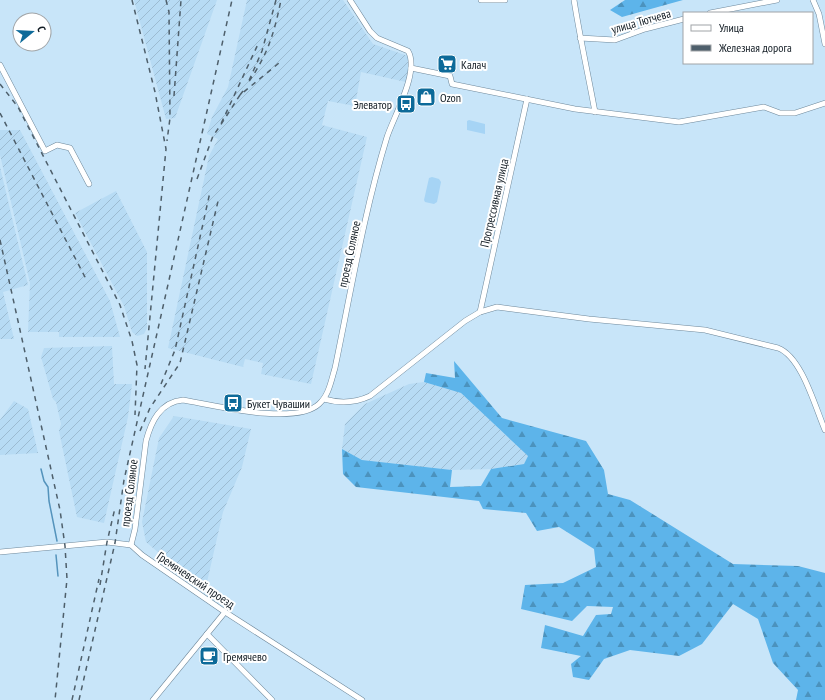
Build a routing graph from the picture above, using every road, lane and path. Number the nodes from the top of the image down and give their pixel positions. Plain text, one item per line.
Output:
1 (481, 0) edge
2 (505, 0) edge
3 (574, 0) edge
4 (777, 0) edge
5 (814, 0) edge
6 (352, 1) edge
7 (715, 12) edge
8 (683, 19) edge
9 (580, 38) junction
10 (825, 44) edge
11 (0, 65) edge
12 (411, 68) junction
13 (527, 99) junction
14 (825, 103) edge
15 (595, 112) junction
16 (90, 184) dead end
17 (480, 312) junction
18 (324, 398) junction
19 (825, 430) edge
20 (131, 545) junction
21 (0, 552) edge
22 (225, 612) junction
23 (207, 634) junction
24 (152, 700) edge
25 (272, 700) edge
26 (362, 700) edge

1 - 2 street
3 - 9 street
4 - 7 street
5 - 10 street
6 - 12 street
8 - 9 street, улица Тютчева
9 - 15 street
11 - 16 street
12 - 13 street
12 - 18 street, проезд Соляное
13 - 15 street
13 - 17 street, Прогрессивная улица
14 - 15 street
17 - 18 street
17 - 19 street
18 - 20 street, проезд Соляное
20 - 21 street
20 - 22 street, Гремячевский проезд
22 - 23 street
22 - 26 street, Гремячевский проезд
23 - 24 street
23 - 25 street

